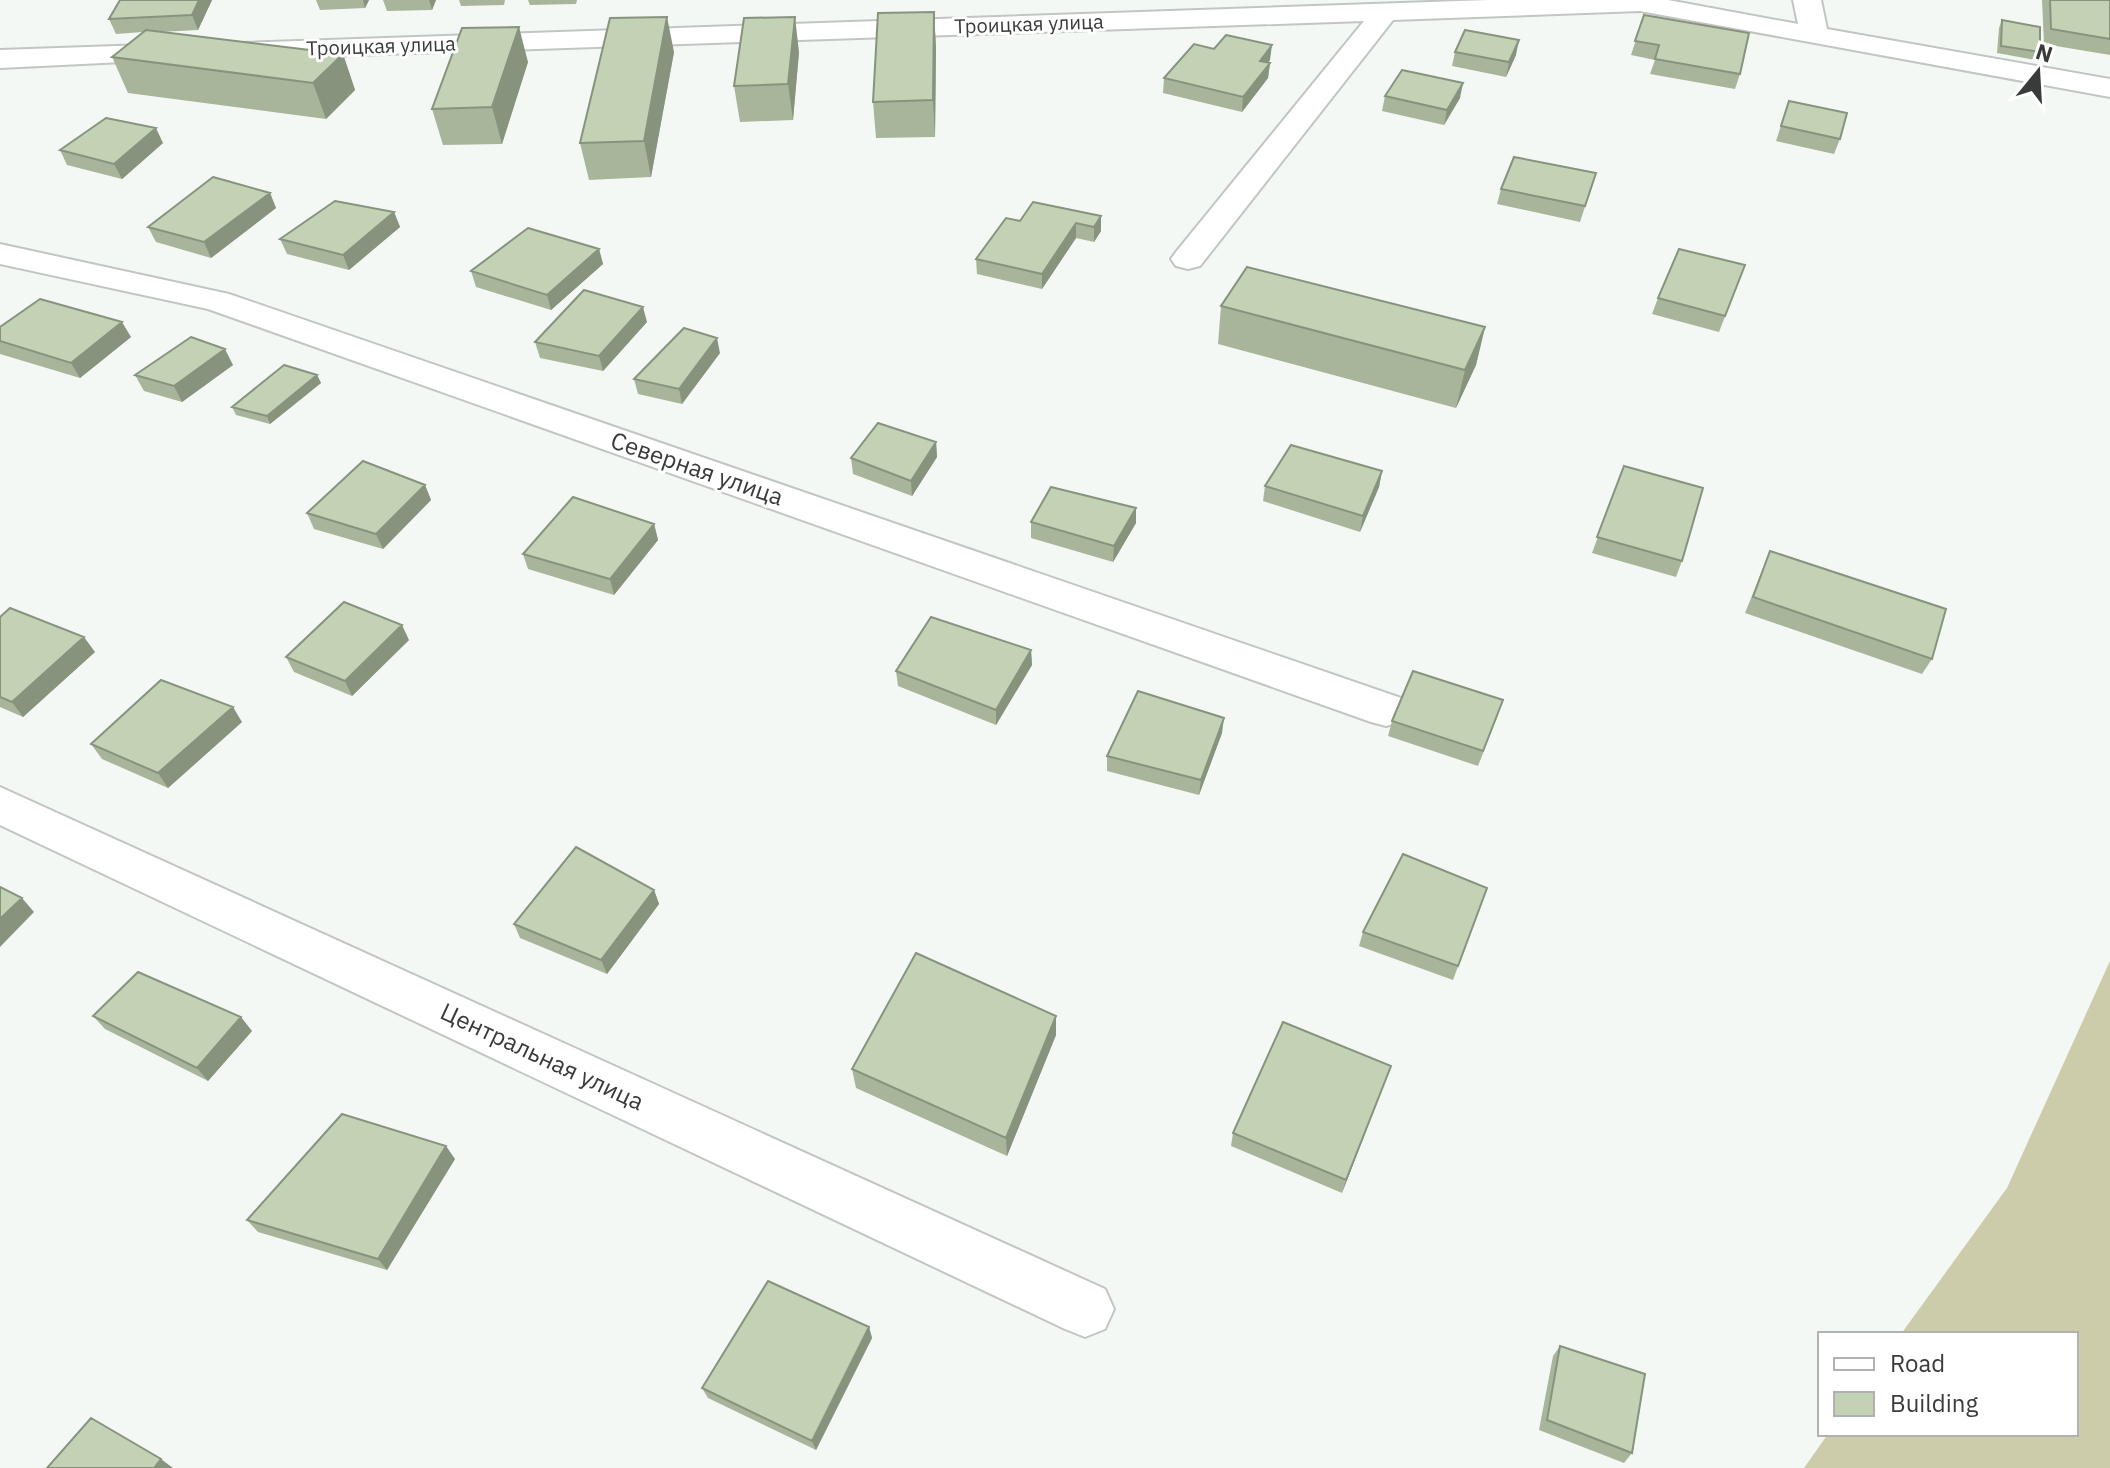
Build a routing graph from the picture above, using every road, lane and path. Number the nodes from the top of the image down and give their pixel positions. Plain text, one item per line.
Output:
1 (1807, 0) edge
2 (1386, 11) junction
3 (1814, 35) junction
4 (0, 59) edge
5 (2110, 88) edge
6 (0, 254) edge
7 (1188, 259) dead end
8 (1386, 710) dead end
9 (0, 805) edge
10 (1085, 1309) dead end

1 - 3 street
2 - 3 street, Троицкая улица
2 - 4 street, Троицкая улица
2 - 7 street
3 - 5 street, Троицкая улица
6 - 8 street, Северная улица
9 - 10 street, Центральная улица

